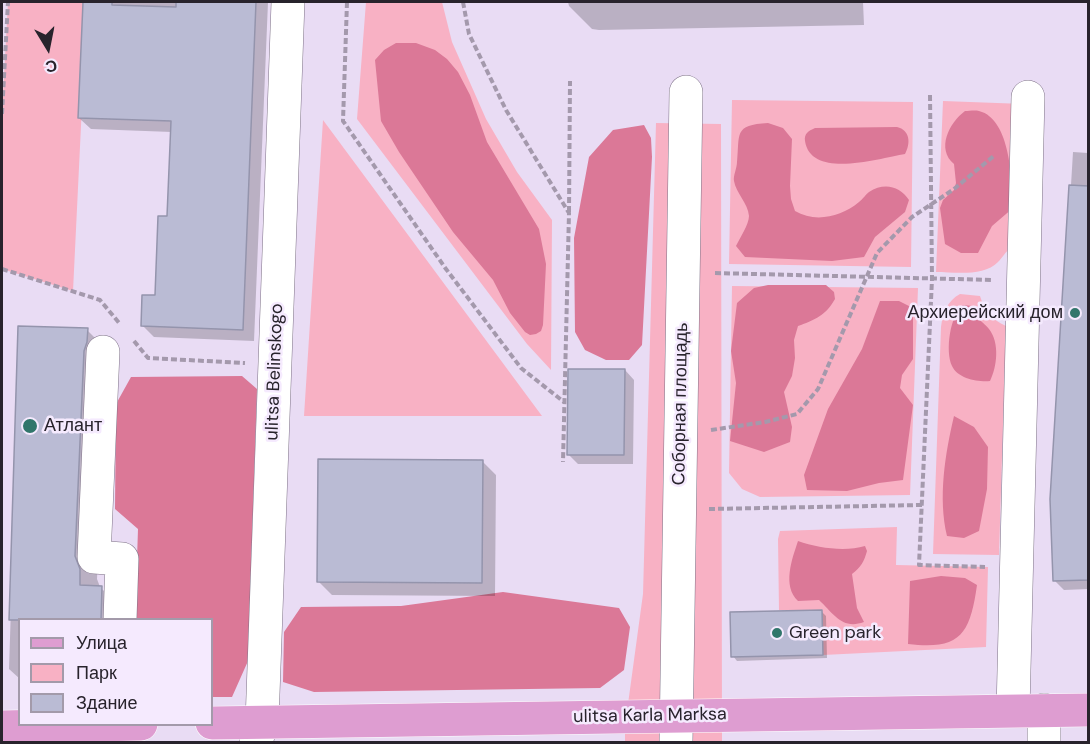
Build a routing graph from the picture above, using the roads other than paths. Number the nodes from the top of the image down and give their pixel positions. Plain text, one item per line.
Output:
1 (288, 2) edge
2 (686, 92) dead end
3 (1028, 113) road end
4 (115, 342) road end
5 (120, 618) edge
6 (1089, 710) edge
7 (1028, 711) junction
8 (213, 723) edge
9 (58, 726) edge
10 (2, 727) edge
11 (676, 729) edge
12 (407, 731) edge
13 (259, 732) edge
14 (1044, 742) edge

1 - 13 street, ulitsa Belinskogo
2 - 11 street, Соборная площадь
3 - 7 street
4 - 5 street
6 - 7 main road, ulitsa Karla Marksa
7 - 11 main road, ulitsa Karla Marksa
7 - 14 street
8 - 13 main road, ulitsa Karla Marksa
9 - 10 main road
11 - 12 main road, ulitsa Karla Marksa
12 - 13 main road, ulitsa Karla Marksa

